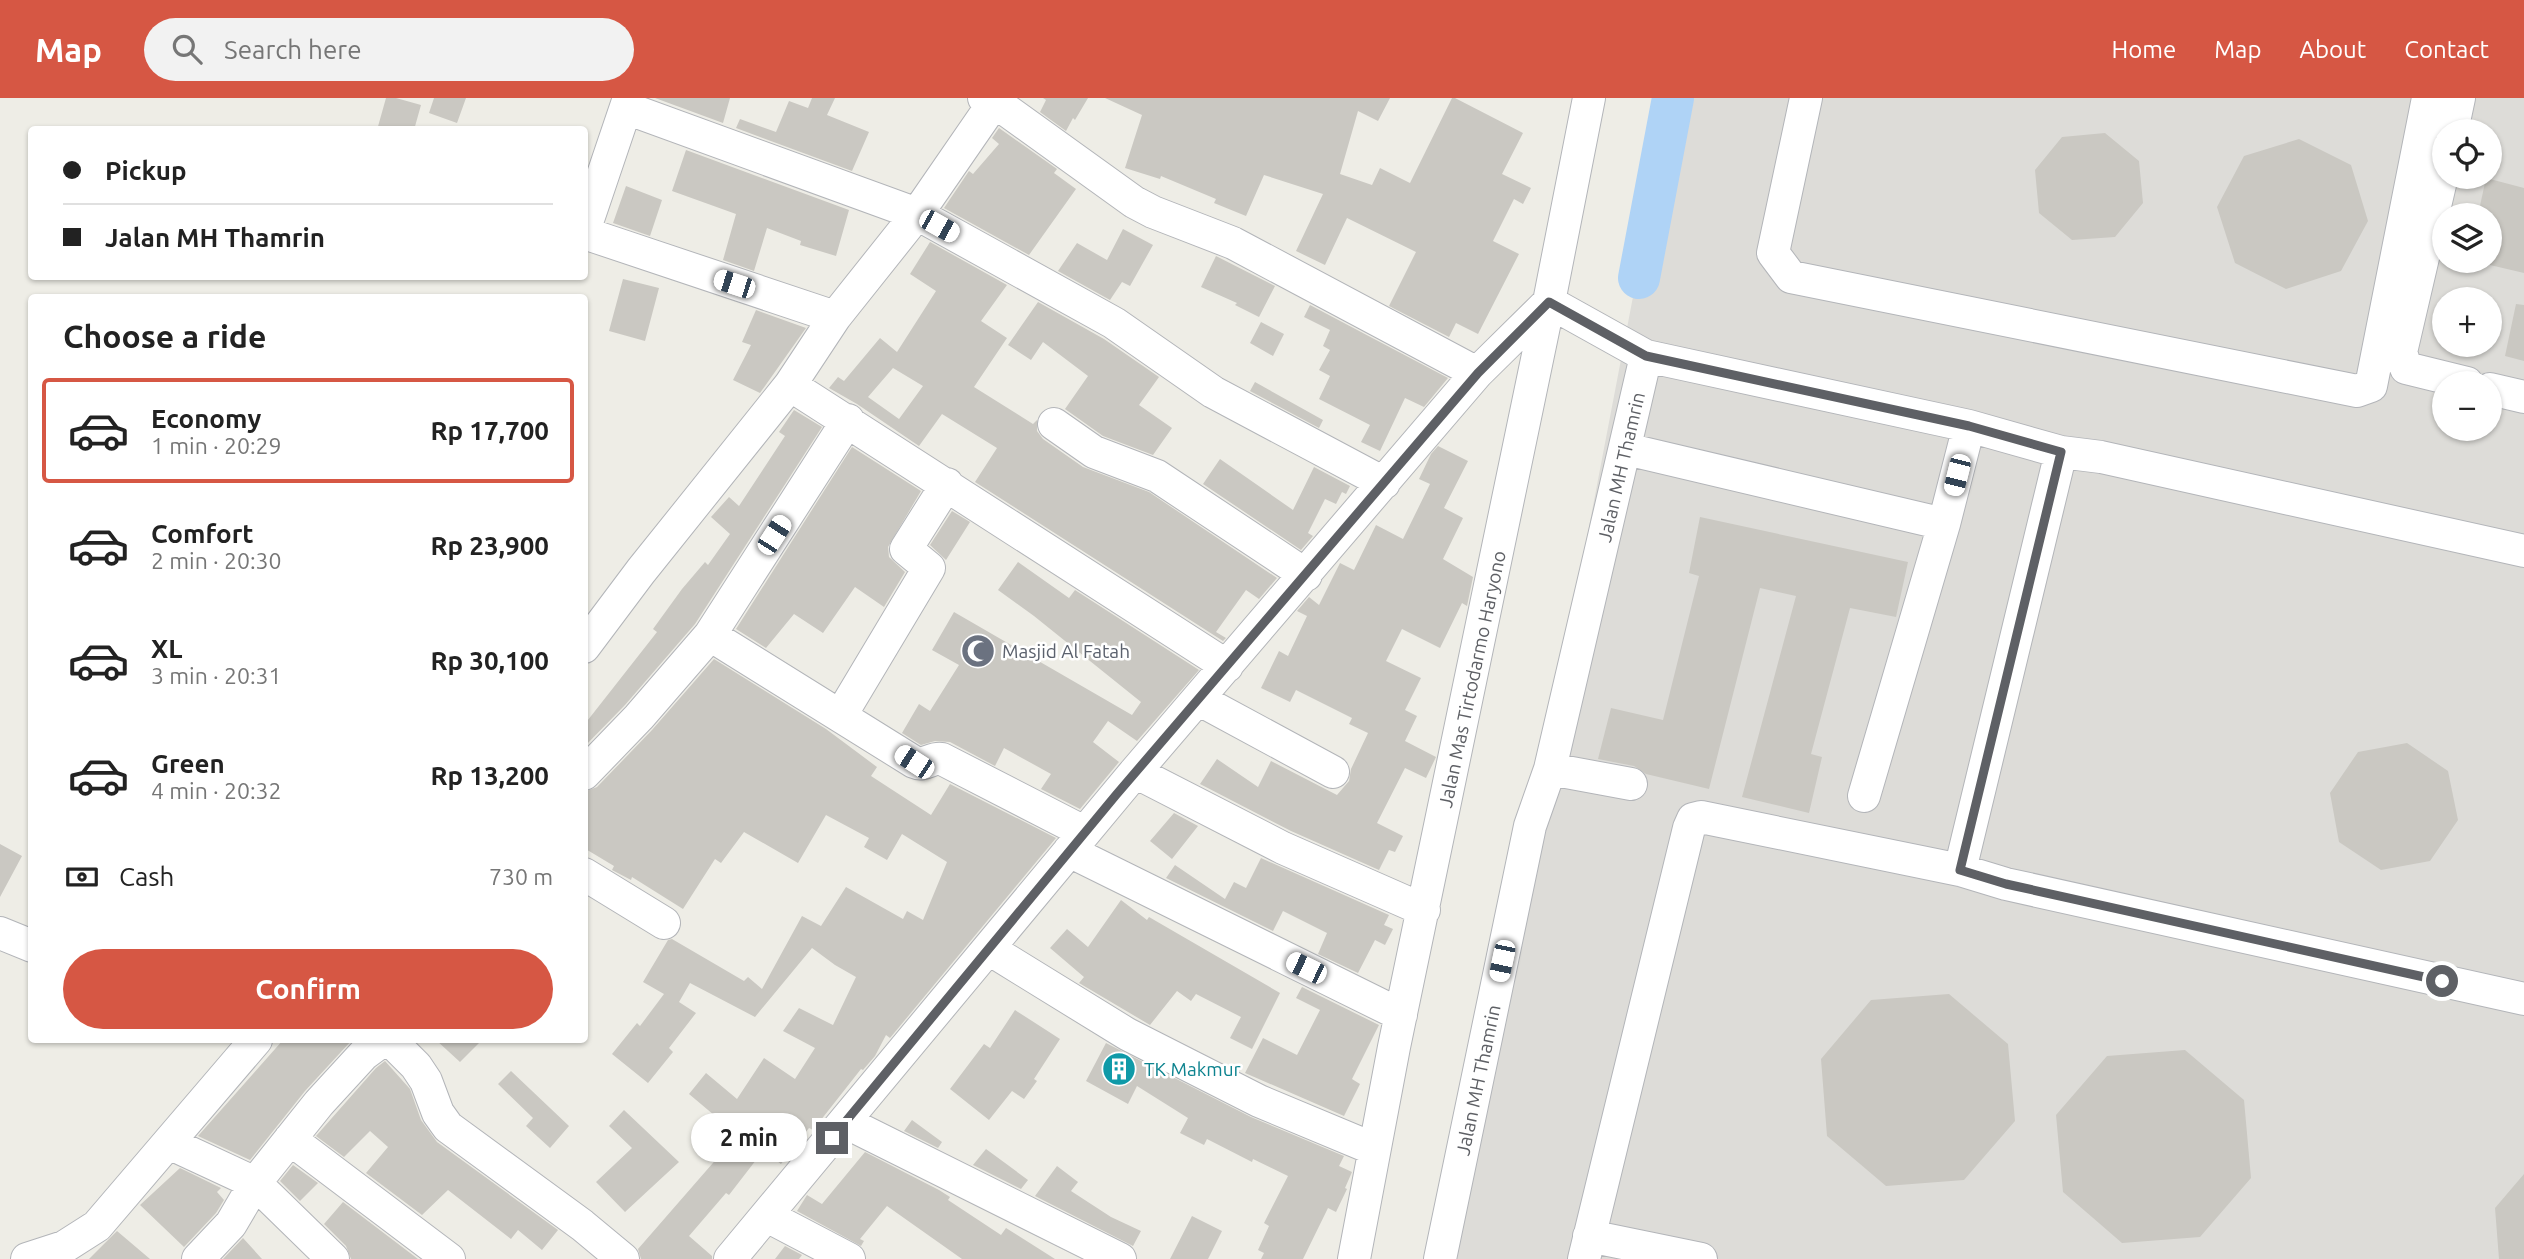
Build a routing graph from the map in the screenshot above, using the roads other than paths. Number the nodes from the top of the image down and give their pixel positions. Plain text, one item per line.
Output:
1 (1588, 98) edge
2 (1806, 98) edge
3 (2428, 98) edge
4 (2459, 98) edge
5 (992, 99) edge
6 (628, 101) edge
7 (2455, 119) edge
8 (2439, 189) edge
9 (917, 214) junction
10 (588, 220) edge
11 (588, 233) edge
12 (1549, 302) junction
13 (835, 317) junction
14 (1646, 356) junction
15 (1478, 373) junction
16 (2432, 374) edge
17 (790, 385) junction
18 (2502, 392) edge
19 (2524, 397) edge
20 (848, 420) junction
21 (1054, 424) dead end
22 (1969, 426) junction
23 (1626, 449) junction
24 (2061, 452) junction
25 (1384, 483) junction
26 (947, 484) junction
27 (1944, 524) junction
28 (2524, 551) edge
29 (1306, 575) junction
30 (710, 635) junction
31 (588, 642) edge
32 (1227, 666) junction
33 (1198, 699) junction
34 (841, 715) junction
35 (1550, 769) junction
36 (588, 770) edge
37 (1135, 772) junction
38 (1333, 772) dead end
39 (1631, 784) dead end
40 (1864, 796) dead end
41 (1077, 841) junction
42 (1960, 870) junction
43 (588, 876) edge
44 (1424, 910) junction
45 (664, 923) dead end
46 (0, 933) edge
47 (28, 944) edge
48 (989, 949) junction
49 (2524, 999) edge
50 (1401, 1015) junction
51 (246, 1043) edge
52 (379, 1043) edge
53 (393, 1043) edge
54 (845, 1122) junction
55 (290, 1139) junction
56 (169, 1143) junction
57 (1374, 1149) junction
58 (255, 1184) junction
59 (767, 1216) junction
60 (1587, 1247) edge
61 (27, 1259) edge
62 (198, 1259) edge
63 (333, 1259) edge
64 (449, 1259) edge
65 (623, 1259) edge
66 (730, 1259) edge
67 (849, 1259) edge
68 (1120, 1259) edge
69 (1354, 1259) edge
70 (1440, 1259) edge
71 (1701, 1259) edge

1 - 12 street, Jalan Mas Tirtodarmo Haryono
2 - 3 street
4 - 7 street
5 - 9 street
5 - 15 street
6 - 9 street
6 - 10 street
8 - 16 street
9 - 13 street
9 - 25 street
11 - 13 street
12 - 14 street
12 - 15 street
12 - 44 street, Jalan Mas Tirtodarmo Haryono
13 - 17 street
14 - 22 street
14 - 23 street, Jalan MH Thamrin
15 - 25 street
17 - 20 street
17 - 31 street
18 - 19 street
20 - 26 street
20 - 30 street
21 - 29 street
22 - 24 street
22 - 27 street
23 - 27 street
23 - 35 street, Jalan MH Thamrin
24 - 28 street
24 - 42 street
25 - 29 street
26 - 32 street
26 - 34 street
27 - 40 street
29 - 32 street
30 - 34 street
30 - 36 street
32 - 33 street
33 - 37 street
33 - 38 street
34 - 41 street
35 - 39 street
35 - 70 street, Jalan MH Thamrin
37 - 41 street
37 - 44 street
41 - 48 street
41 - 50 street
42 - 49 street
42 - 60 street
43 - 45 street
44 - 50 street, Jalan Mas Tirtodarmo Haryono
46 - 47 street
48 - 54 street
48 - 57 street
50 - 57 street, Jalan Mas Tirtodarmo Haryono
51 - 56 street
52 - 55 street
53 - 65 street
54 - 59 street
54 - 68 street
55 - 58 street
55 - 64 street
56 - 58 street
56 - 61 street
57 - 69 street, Jalan Mas Tirtodarmo Haryono
58 - 62 street
58 - 63 street
59 - 66 street
59 - 67 street
60 - 71 street

